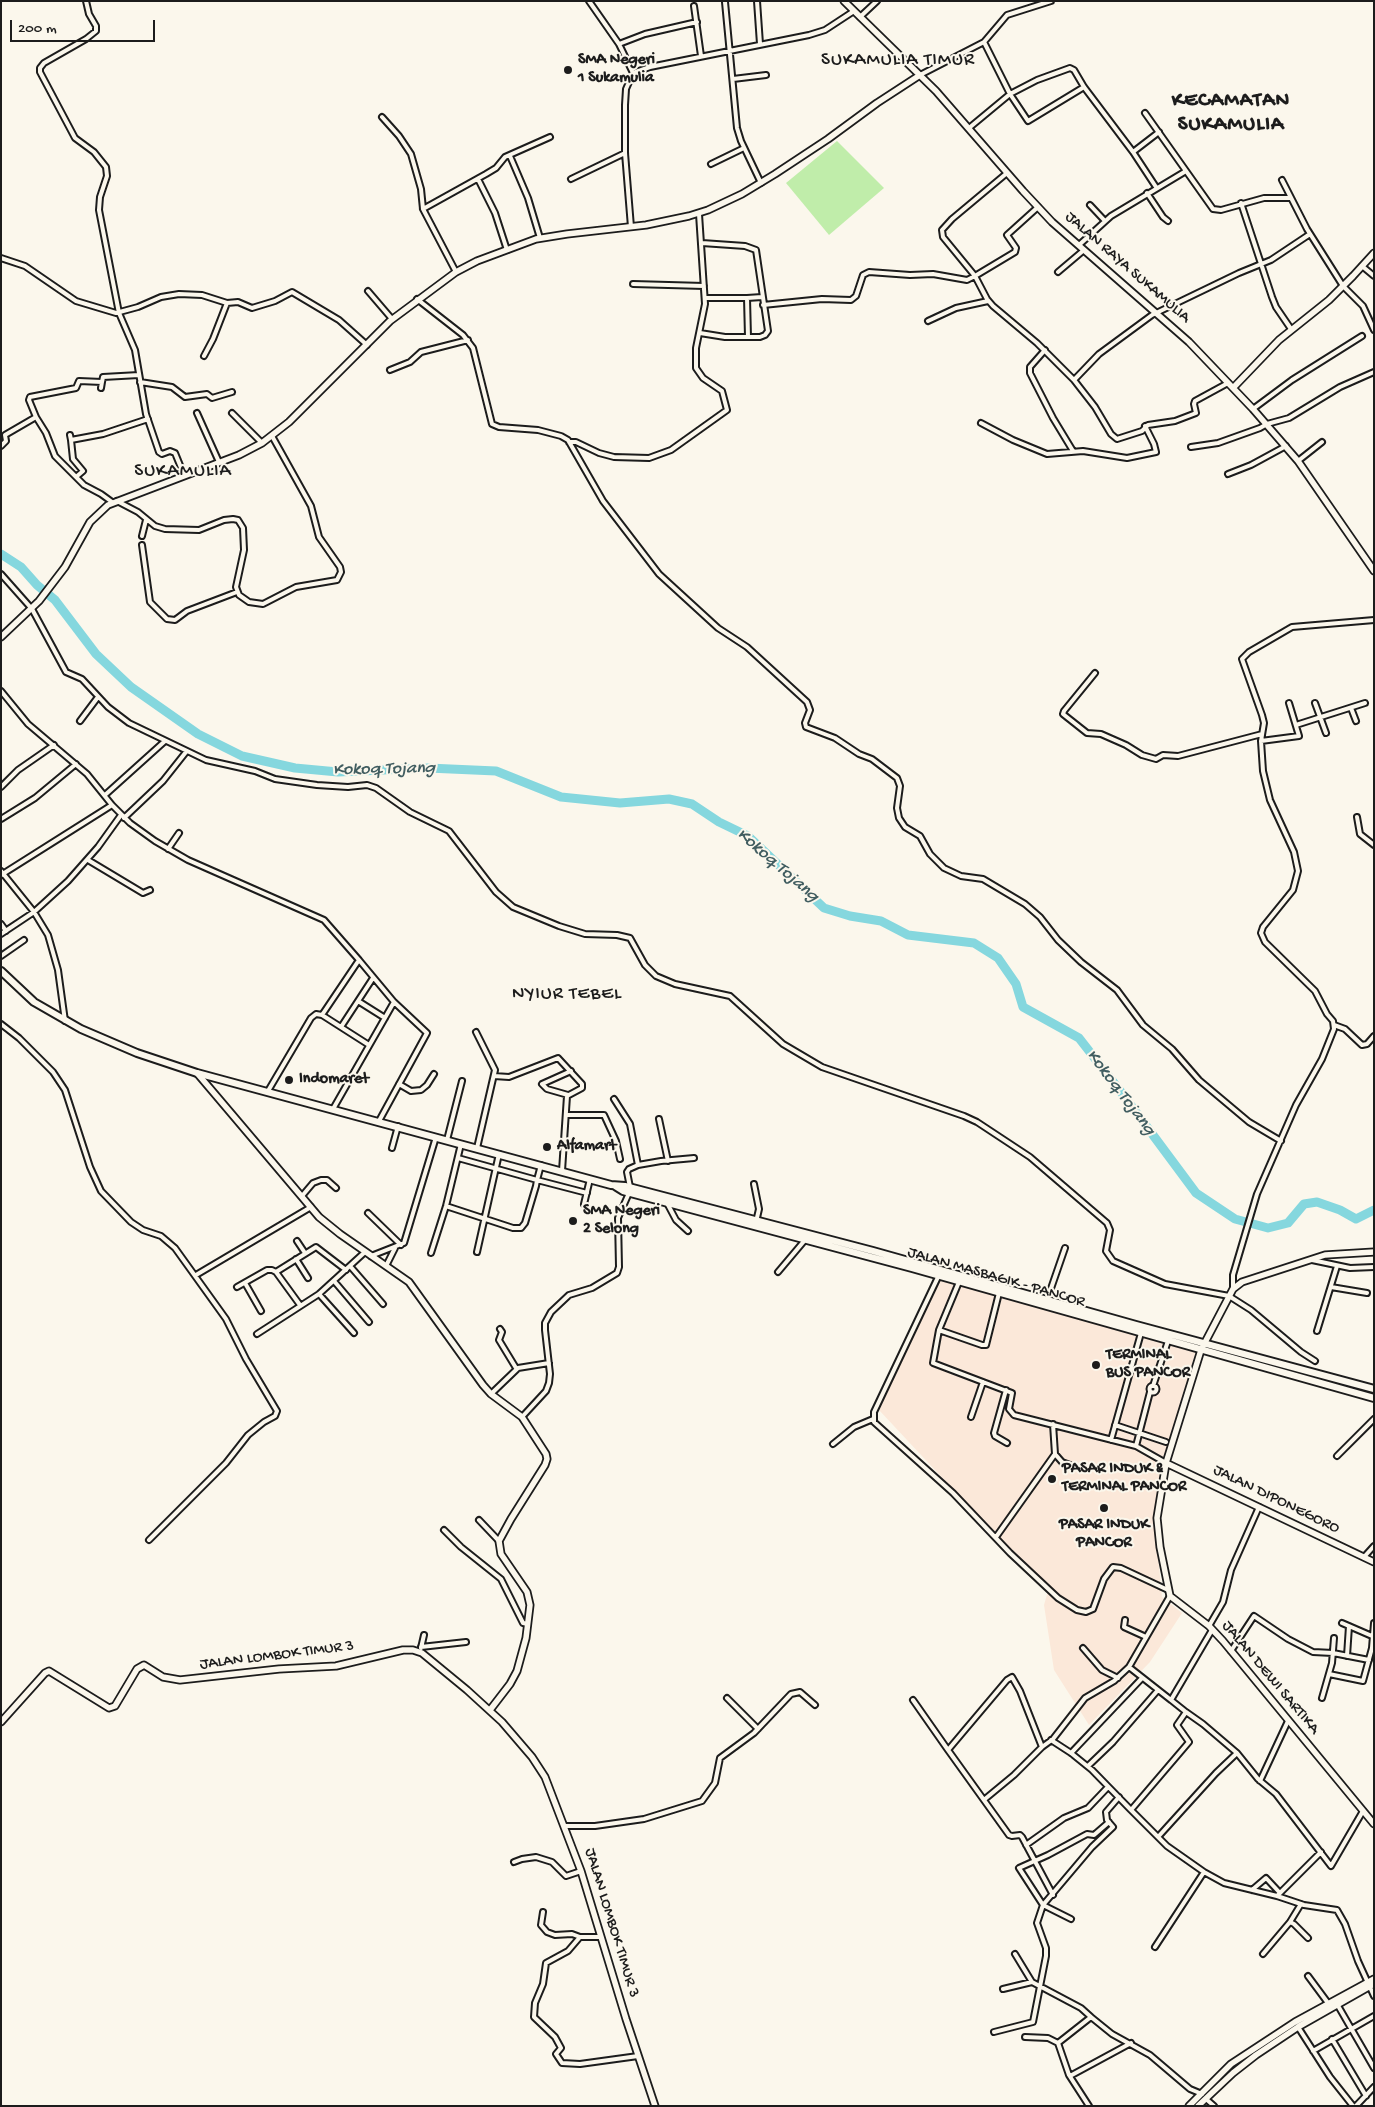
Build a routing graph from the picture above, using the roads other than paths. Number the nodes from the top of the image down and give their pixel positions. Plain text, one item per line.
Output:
1 (86, 1) edge
2 (590, 1) edge
3 (757, 1) edge
4 (844, 1) edge
5 (877, 1) edge
6 (1051, 1) edge
7 (726, 2) edge
8 (694, 6) dead end
9 (854, 11) junction
10 (860, 17) junction
11 (697, 22) junction
12 (984, 42) junction
13 (619, 44) junction
14 (760, 44) junction
15 (730, 50) junction
16 (701, 56) junction
17 (633, 73) junction
18 (766, 75) dead end
19 (920, 75) junction
20 (733, 79) junction
21 (1084, 87) junction
22 (1010, 94) junction
23 (1145, 113) dead end
24 (382, 117) dead end
25 (969, 128) junction
26 (1159, 132) junction
27 (550, 137) dead end
28 (744, 148) junction
29 (1133, 152) junction
30 (625, 153) junction
31 (510, 156) junction
32 (711, 164) dead end
33 (1186, 171) junction
34 (1007, 173) junction
35 (478, 179) junction
36 (571, 179) dead end
37 (1282, 180) dead end
38 (761, 183) junction
39 (1156, 187) junction
40 (1147, 193) junction
41 (1292, 198) junction
42 (1241, 203) junction
43 (1090, 205) dead end
44 (1038, 207) junction
45 (423, 209) junction
46 (699, 214) junction
47 (1105, 221) junction
48 (1168, 221) dead end
49 (631, 226) junction
50 (1310, 234) junction
51 (540, 238) junction
52 (702, 243) junction
53 (1081, 247) junction
54 (508, 250) junction
55 (1374, 252) edge
56 (1, 258) edge
57 (1262, 264) junction
58 (1362, 266) junction
59 (456, 272) junction
60 (1058, 272) dead end
61 (975, 276) junction
62 (1374, 276) edge
63 (634, 284) dead end
64 (704, 286) junction
65 (1343, 286) junction
66 (368, 292) dead end
67 (762, 297) junction
68 (705, 298) junction
69 (747, 298) junction
70 (417, 300) junction
71 (988, 301) junction
72 (227, 303) junction
73 (763, 305) junction
74 (1156, 313) junction
75 (119, 314) junction
76 (392, 319) junction
77 (928, 321) dead end
78 (1291, 330) junction
79 (1374, 330) edge
80 (700, 334) junction
81 (1362, 336) dead end
82 (748, 337) junction
83 (468, 340) junction
84 (367, 346) junction
85 (1045, 350) junction
86 (204, 356) dead end
87 (390, 370) dead end
88 (1374, 372) edge
89 (139, 375) junction
90 (1074, 380) junction
91 (102, 382) junction
92 (140, 382) junction
93 (1228, 383) junction
94 (101, 388) dead end
95 (1233, 388) junction
96 (232, 392) dead end
97 (1253, 409) junction
98 (197, 413) dead end
99 (232, 413) dead end
100 (36, 417) junction
101 (148, 419) junction
102 (981, 423) dead end
103 (1267, 424) junction
104 (1145, 426) junction
105 (70, 434) dead end
106 (272, 436) junction
107 (71, 440) junction
108 (569, 442) junction
109 (1322, 442) dead end
110 (262, 443) junction
111 (1, 446) edge
112 (1286, 446) junction
113 (1191, 447) dead end
114 (1073, 451) junction
115 (1298, 461) junction
116 (219, 462) junction
117 (1228, 474) dead end
118 (184, 475) junction
119 (76, 477) junction
120 (113, 501) junction
121 (146, 520) junction
122 (142, 536) dead end
123 (142, 545) dead end
124 (1374, 571) edge
125 (1, 574) edge
126 (237, 592) junction
127 (32, 609) junction
128 (1373, 621) edge
129 (1, 637) edge
130 (1095, 673) dead end
131 (1, 691) edge
132 (97, 698) junction
133 (1315, 702) dead end
134 (1289, 703) dead end
135 (1366, 703) dead end
136 (1351, 708) junction
137 (1320, 718) junction
138 (80, 721) dead end
139 (1356, 721) dead end
140 (1296, 725) junction
141 (1326, 733) dead end
142 (1262, 734) junction
143 (165, 741) junction
144 (1261, 742) junction
145 (54, 745) junction
146 (186, 752) junction
147 (76, 764) junction
148 (1, 787) edge
149 (105, 795) junction
150 (112, 805) junction
151 (122, 816) junction
152 (1357, 817) dead end
153 (1, 819) edge
154 (180, 833) dead end
155 (1374, 845) edge
156 (168, 849) junction
157 (88, 860) junction
158 (2, 873) edge
159 (150, 890) dead end
160 (34, 912) junction
161 (1, 924) edge
162 (6, 931) junction
163 (1, 934) edge
164 (24, 940) dead end
165 (1, 956) edge
166 (360, 960) junction
167 (1, 971) edge
168 (373, 978) junction
169 (358, 1001) junction
170 (394, 1002) junction
171 (322, 1015) junction
172 (385, 1018) junction
173 (65, 1021) junction
174 (1, 1024) edge
175 (1334, 1025) junction
176 (341, 1027) junction
177 (476, 1032) dead end
178 (1374, 1036) edge
179 (370, 1046) junction
180 (571, 1071) junction
181 (197, 1072) junction
182 (434, 1074) dead end
183 (494, 1076) junction
184 (462, 1081) dead end
185 (399, 1084) junction
186 (268, 1091) junction
187 (568, 1095) junction
188 (614, 1099) dead end
189 (333, 1109) junction
190 (567, 1115) junction
191 (659, 1119) dead end
192 (379, 1121) junction
193 (398, 1126) junction
194 (436, 1137) junction
195 (447, 1140) junction
196 (1280, 1141) junction
197 (461, 1144) junction
198 (392, 1148) dead end
199 (477, 1148) junction
200 (499, 1154) junction
201 (458, 1158) junction
202 (694, 1158) dead end
203 (620, 1159) dead end
204 (668, 1161) junction
205 (541, 1165) junction
206 (638, 1165) junction
207 (496, 1168) junction
208 (562, 1171) junction
209 (590, 1179) junction
210 (537, 1180) junction
211 (754, 1184) dead end
212 (336, 1188) dead end
213 (630, 1190) junction
214 (587, 1193) junction
215 (302, 1196) junction
216 (667, 1203) junction
217 (584, 1204) dead end
218 (446, 1206) junction
219 (311, 1207) junction
220 (368, 1212) dead end
221 (484, 1220) junction
222 (755, 1223) junction
223 (688, 1231) dead end
224 (805, 1240) junction
225 (297, 1241) dead end
226 (401, 1245) junction
227 (837, 1245) junction
228 (395, 1248) junction
229 (1065, 1248) dead end
230 (365, 1252) junction
231 (477, 1252) dead end
232 (1374, 1252) edge
233 (305, 1253) junction
234 (431, 1253) dead end
235 (371, 1256) junction
236 (296, 1259) junction
237 (1310, 1259) junction
238 (350, 1266) junction
239 (386, 1266) junction
240 (1337, 1266) junction
241 (1374, 1267) edge
242 (346, 1270) junction
243 (276, 1272) junction
244 (778, 1272) dead end
245 (940, 1273) junction
246 (196, 1275) junction
247 (308, 1278) dead end
248 (334, 1281) junction
249 (959, 1281) junction
250 (246, 1283) junction
251 (236, 1287) dead end
252 (1331, 1287) junction
253 (1233, 1289) junction
254 (999, 1293) junction
255 (1367, 1293) dead end
256 (319, 1294) junction
257 (1228, 1296) junction
258 (1047, 1300) junction
259 (383, 1304) dead end
260 (300, 1305) junction
261 (261, 1311) dead end
262 (370, 1322) dead end
263 (500, 1329) dead end
264 (939, 1330) junction
265 (1317, 1331) dead end
266 (354, 1333) dead end
267 (1141, 1333) junction
268 (257, 1334) dead end
269 (1168, 1340) junction
270 (1202, 1346) junction
271 (1315, 1361) dead end
272 (548, 1363) junction
273 (516, 1368) junction
274 (983, 1382) junction
275 (1374, 1389) edge
276 (1006, 1390) junction
277 (491, 1394) junction
278 (1374, 1398) edge
279 (522, 1417) junction
280 (971, 1417) dead end
281 (873, 1419) junction
282 (1374, 1419) edge
283 (1053, 1424) junction
284 (1115, 1425) junction
285 (1139, 1434) junction
286 (1111, 1440) junction
287 (1166, 1442) dead end
288 (1007, 1443) dead end
289 (833, 1444) dead end
290 (1136, 1446) junction
291 (1054, 1454) junction
292 (1337, 1456) dead end
293 (1166, 1463) junction
294 (1070, 1465) dead end
295 (1259, 1507) junction
296 (479, 1520) dead end
297 (444, 1530) dead end
298 (996, 1538) junction
299 (149, 1540) dead end
300 (499, 1541) junction
301 (1374, 1546) edge
302 (1364, 1557) junction
303 (1374, 1562) edge
304 (1169, 1593) junction
305 (1125, 1620) dead end
306 (1342, 1623) dead end
307 (528, 1624) junction
308 (1374, 1624) edge
309 (1349, 1626) junction
310 (1211, 1628) junction
311 (424, 1635) dead end
312 (1372, 1636) junction
313 (1146, 1637) junction
314 (1334, 1638) dead end
315 (466, 1642) dead end
316 (1083, 1648) dead end
317 (420, 1650) junction
318 (1231, 1651) junction
319 (1334, 1653) junction
320 (1347, 1656) junction
321 (1369, 1660) junction
322 (1129, 1667) junction
323 (1329, 1674) junction
324 (1118, 1678) junction
325 (1142, 1678) junction
326 (1158, 1690) junction
327 (727, 1698) dead end
328 (1322, 1698) dead end
329 (913, 1700) dead end
330 (1171, 1700) junction
331 (815, 1705) dead end
332 (490, 1710) junction
333 (1186, 1712) junction
334 (1288, 1721) junction
335 (1, 1722) edge
336 (758, 1729) junction
337 (1052, 1740) junction
338 (1042, 1747) junction
339 (948, 1750) junction
340 (1071, 1753) junction
341 (1237, 1753) junction
342 (1088, 1766) junction
343 (1260, 1781) junction
344 (1108, 1787) junction
345 (1119, 1797) junction
346 (985, 1799) junction
347 (1131, 1810) junction
348 (1363, 1811) junction
349 (1109, 1822) junction
350 (1374, 1824) edge
351 (565, 1826) junction
352 (1158, 1837) junction
353 (1026, 1846) junction
354 (1321, 1852) junction
355 (1034, 1861) junction
356 (514, 1862) dead end
357 (581, 1870) junction
358 (1204, 1872) junction
359 (1252, 1890) junction
360 (1053, 1895) junction
361 (1278, 1895) junction
362 (1302, 1904) junction
363 (1043, 1905) junction
364 (543, 1912) dead end
365 (1071, 1919) dead end
366 (1290, 1922) junction
367 (580, 1936) junction
368 (601, 1937) junction
369 (1308, 1938) dead end
370 (1155, 1947) dead end
371 (1015, 1954) dead end
372 (1263, 1954) dead end
373 (1308, 1976) dead end
374 (1374, 1979) edge
375 (1032, 1982) junction
376 (1370, 1985) edge
377 (1041, 1988) junction
378 (1003, 1989) dead end
379 (1374, 1996) edge
380 (1336, 2002) junction
381 (1328, 2003) junction
382 (1374, 2016) edge
383 (1090, 2017) junction
384 (1298, 2027) junction
385 (1352, 2028) junction
386 (994, 2032) dead end
387 (1025, 2037) dead end
388 (1332, 2039) junction
389 (1058, 2043) junction
390 (1131, 2043) junction
391 (1258, 2049) junction
392 (1313, 2051) junction
393 (638, 2056) junction
394 (1374, 2068) edge
395 (1070, 2076) junction
396 (1374, 2087) edge
397 (1366, 2096) junction
398 (1204, 2097) junction
399 (655, 2106) edge
400 (1089, 2106) edge
401 (1189, 2106) edge
402 (1198, 2106) edge
403 (1214, 2106) edge
404 (1354, 2106) edge

1 - 75 street
2 - 13 street
3 - 14 street
4 - 9 street, JALAN RAYA SUKAMULIA
5 - 10 street
6 - 12 street
7 - 15 street
8 - 11 street
9 - 10 street, JALAN RAYA SUKAMULIA
9 - 14 street
10 - 19 street, JALAN RAYA SUKAMULIA
11 - 13 street
11 - 16 street
12 - 19 street
12 - 22 street
13 - 17 street
14 - 15 street
15 - 16 street
15 - 20 street
16 - 17 street
17 - 30 street
18 - 20 street
19 - 25 street, JALAN RAYA SUKAMULIA
19 - 38 street
20 - 28 street
21 - 22 street
21 - 22 street
21 - 29 street
22 - 25 street
23 - 26 street
24 - 45 street
25 - 34 street, JALAN RAYA SUKAMULIA
26 - 29 street
26 - 33 street
27 - 31 street
28 - 32 street
28 - 38 street
29 - 39 street
30 - 36 street
30 - 49 street
31 - 35 street
31 - 51 street
33 - 39 street
33 - 42 street
34 - 44 street, JALAN RAYA SUKAMULIA
34 - 61 street
35 - 45 street
35 - 54 street
37 - 41 street
38 - 46 street
39 - 40 street
40 - 47 street
40 - 48 street
41 - 42 street
41 - 50 street
42 - 57 street
43 - 47 street
44 - 53 street, JALAN RAYA SUKAMULIA
44 - 61 street
45 - 59 street
46 - 49 street
46 - 52 street
47 - 53 street
49 - 51 street
50 - 57 street
50 - 65 street
51 - 54 street
52 - 64 street
52 - 67 street
53 - 60 street
53 - 74 street, JALAN RAYA SUKAMULIA
54 - 59 street
55 - 58 street
56 - 75 street
57 - 74 street
57 - 78 street
58 - 62 street
58 - 65 street
59 - 70 street
61 - 71 street
61 - 73 street
63 - 64 street
64 - 68 street
65 - 78 street
65 - 79 street
66 - 76 street
67 - 69 street
67 - 73 street
68 - 69 street
68 - 80 street
69 - 82 street
70 - 76 street
70 - 83 street
71 - 77 street
71 - 85 street
72 - 75 street
72 - 84 street
72 - 86 street
73 - 82 street
74 - 90 street
74 - 93 street, JALAN RAYA SUKAMULIA
75 - 89 street
76 - 84 street
78 - 95 street
80 - 82 street
80 - 108 street
81 - 97 street
83 - 87 street
83 - 108 street
84 - 106 street
85 - 90 street
85 - 114 street
88 - 103 street
89 - 91 street
89 - 92 street
90 - 104 street
91 - 94 street
91 - 100 street
92 - 96 street
92 - 101 street
93 - 95 street, JALAN RAYA SUKAMULIA
93 - 104 street
95 - 97 street, JALAN RAYA SUKAMULIA
97 - 103 street, JALAN RAYA SUKAMULIA
98 - 116 street
99 - 110 street
100 - 111 street
100 - 119 street
101 - 107 street
101 - 118 street
102 - 114 street
103 - 112 street, JALAN RAYA SUKAMULIA
103 - 113 street
104 - 114 street
105 - 107 street
106 - 110 street
106 - 126 street
107 - 119 street
108 - 196 street
109 - 115 street
110 - 116 street
112 - 115 street, JALAN RAYA SUKAMULIA
112 - 117 street
115 - 124 street, JALAN RAYA SUKAMULIA
116 - 118 street
118 - 120 street
119 - 120 street
120 - 121 street
120 - 127 street
121 - 122 street
121 - 126 street
123 - 126 street
125 - 127 street
127 - 129 street
127 - 132 street
128 - 142 street
130 - 142 street
131 - 145 street
132 - 138 street
132 - 143 street
133 - 137 street
134 - 140 street
135 - 136 street
136 - 137 street
136 - 139 street
137 - 140 street
137 - 141 street
140 - 144 street
142 - 144 street
143 - 146 street
143 - 149 street
144 - 175 street
145 - 147 street
145 - 148 street
146 - 151 street
146 - 257 street
147 - 149 street
147 - 153 street
149 - 150 street
150 - 151 street
150 - 158 street
151 - 156 street
151 - 157 street
152 - 155 street
154 - 156 street
156 - 166 street
157 - 159 street
157 - 160 street
158 - 160 street
160 - 162 street
160 - 173 street
161 - 162 street
162 - 163 street
164 - 165 street
166 - 168 street
166 - 171 street
167 - 173 main road, JALAN MASBAGIK - PANCOR
168 - 169 street
168 - 170 street
169 - 172 street
169 - 176 street
170 - 172 street
170 - 185 street
171 - 176 street
171 - 186 street
172 - 179 street
173 - 181 main road, JALAN MASBAGIK - PANCOR
174 - 246 street
175 - 178 street
175 - 196 street
176 - 179 street
177 - 183 street
179 - 189 street
180 - 183 street
180 - 187 street
180 - 187 street
181 - 186 main road, JALAN MASBAGIK - PANCOR
181 - 215 street
182 - 185 street
183 - 199 street
184 - 195 street
185 - 192 street
186 - 189 main road, JALAN MASBAGIK - PANCOR
187 - 190 street
188 - 206 street
189 - 192 main road, JALAN MASBAGIK - PANCOR
190 - 203 street
190 - 208 street
191 - 204 street
192 - 193 main road, JALAN MASBAGIK - PANCOR
193 - 194 main road, JALAN MASBAGIK - PANCOR
193 - 198 street
194 - 195 main road, JALAN MASBAGIK - PANCOR
194 - 226 street
195 - 197 main road, JALAN MASBAGIK - PANCOR
196 - 253 street
197 - 199 main road, JALAN MASBAGIK - PANCOR
197 - 201 street
199 - 200 main road, JALAN MASBAGIK - PANCOR
200 - 205 main road, JALAN MASBAGIK - PANCOR
200 - 207 street
201 - 207 street
201 - 218 street
202 - 204 street
204 - 206 street
205 - 208 main road, JALAN MASBAGIK - PANCOR
205 - 210 street
206 - 213 street
207 - 210 street
207 - 221 street
208 - 209 main road, JALAN MASBAGIK - PANCOR
209 - 213 main road, JALAN MASBAGIK - PANCOR
209 - 214 street
210 - 214 street
210 - 221 street
211 - 222 street
212 - 215 street
213 - 216 main road, JALAN MASBAGIK - PANCOR
213 - 222 main road, JALAN MASBAGIK - PANCOR
213 - 272 street
214 - 217 street
215 - 219 street
216 - 222 main road, JALAN MASBAGIK - PANCOR
216 - 223 street
218 - 221 street
218 - 234 street
219 - 230 street
219 - 246 street
220 - 226 street
221 - 231 street
222 - 224 main road, JALAN MASBAGIK - PANCOR
222 - 227 main road, JALAN MASBAGIK - PANCOR
224 - 227 main road, JALAN MASBAGIK - PANCOR
224 - 244 street
225 - 233 street
226 - 228 street
227 - 245 main road, JALAN MASBAGIK - PANCOR
228 - 235 street
228 - 239 street
229 - 258 street
230 - 235 street
230 - 238 street
232 - 237 street
233 - 236 street
233 - 242 street
235 - 239 street
236 - 243 street
236 - 247 street
237 - 240 street
237 - 253 street
238 - 242 street
238 - 259 street
239 - 277 street
240 - 241 street
240 - 252 street
242 - 248 street
243 - 250 street
243 - 260 street
245 - 249 main road, JALAN MASBAGIK - PANCOR
245 - 258 main road, JALAN MASBAGIK - PANCOR
245 - 281 street
246 - 299 street
248 - 256 street
248 - 262 street
249 - 254 main road, JALAN MASBAGIK - PANCOR
249 - 264 street
250 - 251 street
250 - 261 street
252 - 255 street
252 - 265 street
253 - 257 street
254 - 264 street
254 - 267 main road, JALAN MASBAGIK - PANCOR
256 - 260 street
256 - 266 street
257 - 270 street
257 - 271 street
258 - 270 main road, JALAN MASBAGIK - PANCOR
260 - 268 street
263 - 273 street
264 - 274 street
267 - 269 main road, JALAN MASBAGIK - PANCOR
267 - 284 street
269 - 270 main road, JALAN MASBAGIK - PANCOR
269 - 285 street
270 - 275 main road, JALAN MASBAGIK - PANCOR
270 - 278 main road, JALAN MASBAGIK - PANCOR
270 - 293 street
272 - 273 street
272 - 279 street
273 - 277 street
274 - 276 street
274 - 280 street
276 - 283 street, JALAN DIPONEGORO
276 - 288 street
277 - 279 street
279 - 300 street
281 - 289 street
281 - 298 street
282 - 292 street
283 - 286 street, JALAN DIPONEGORO
283 - 291 street
284 - 285 street
284 - 286 street
285 - 287 street
285 - 290 street
286 - 290 street, JALAN DIPONEGORO
290 - 293 street, JALAN DIPONEGORO
291 - 294 street
291 - 298 street
293 - 295 street, JALAN DIPONEGORO
293 - 304 street
295 - 302 street, JALAN DIPONEGORO
295 - 310 street
296 - 300 street
297 - 307 street
298 - 304 street
300 - 307 street
301 - 302 street
302 - 303 street, JALAN DIPONEGORO
304 - 310 street, JALAN DEWI SARTIKA
304 - 313 street
305 - 313 street
306 - 309 street
307 - 332 street
308 - 312 street
309 - 312 street
309 - 320 street
310 - 318 street, JALAN DEWI SARTIKA
310 - 330 street
311 - 317 street
312 - 321 street
313 - 322 street
314 - 319 street
315 - 317 street
316 - 324 street
317 - 332 street, JALAN LOMBOK TIMUR 3
317 - 335 street, JALAN LOMBOK TIMUR 3
318 - 319 street
318 - 334 street, JALAN DEWI SARTIKA
319 - 320 street
319 - 323 street
320 - 321 street
321 - 323 street
322 - 324 street
322 - 325 street
323 - 328 street
324 - 337 street
325 - 326 street
325 - 340 street
326 - 330 street
326 - 342 street
327 - 336 street
329 - 339 street
330 - 333 street
331 - 336 street
332 - 351 street, JALAN LOMBOK TIMUR 3
333 - 341 street
333 - 347 street
334 - 343 street
334 - 348 street, JALAN DEWI SARTIKA
336 - 351 street
337 - 338 street
337 - 340 street
338 - 339 street
338 - 346 street
339 - 346 street
340 - 342 street
341 - 343 street
341 - 352 street
342 - 344 street
343 - 354 street
344 - 345 street
344 - 353 street
345 - 347 street
345 - 349 street
346 - 353 street
347 - 352 street
348 - 350 street, JALAN DEWI SARTIKA
348 - 354 street
349 - 355 street
349 - 360 street
351 - 357 street, JALAN LOMBOK TIMUR 3
352 - 358 street
353 - 355 street
354 - 361 street
355 - 360 street
355 - 363 street
356 - 357 street
357 - 368 street, JALAN LOMBOK TIMUR 3
358 - 359 street
358 - 370 street
359 - 361 street
359 - 361 street
360 - 363 street
361 - 362 street
362 - 366 street
362 - 376 street
363 - 365 street
363 - 377 street
364 - 367 street
366 - 369 street
366 - 372 street
367 - 368 street
367 - 393 street
368 - 393 street, JALAN LOMBOK TIMUR 3
371 - 375 street
373 - 381 street
374 - 376 street
375 - 377 street
375 - 378 street
376 - 379 street
376 - 380 street
377 - 383 street
377 - 386 street
380 - 381 street
380 - 384 street
380 - 385 street
381 - 391 street
382 - 385 street
383 - 389 street
383 - 390 street
384 - 391 street
384 - 392 street
385 - 388 street
385 - 394 street
387 - 389 street
388 - 392 street
388 - 397 street
389 - 395 street
390 - 395 street
390 - 398 street
391 - 398 street
391 - 398 street
392 - 404 street
393 - 399 street, JALAN LOMBOK TIMUR 3
395 - 400 street
396 - 397 street
397 - 404 street
398 - 401 street
398 - 402 street
398 - 403 street

